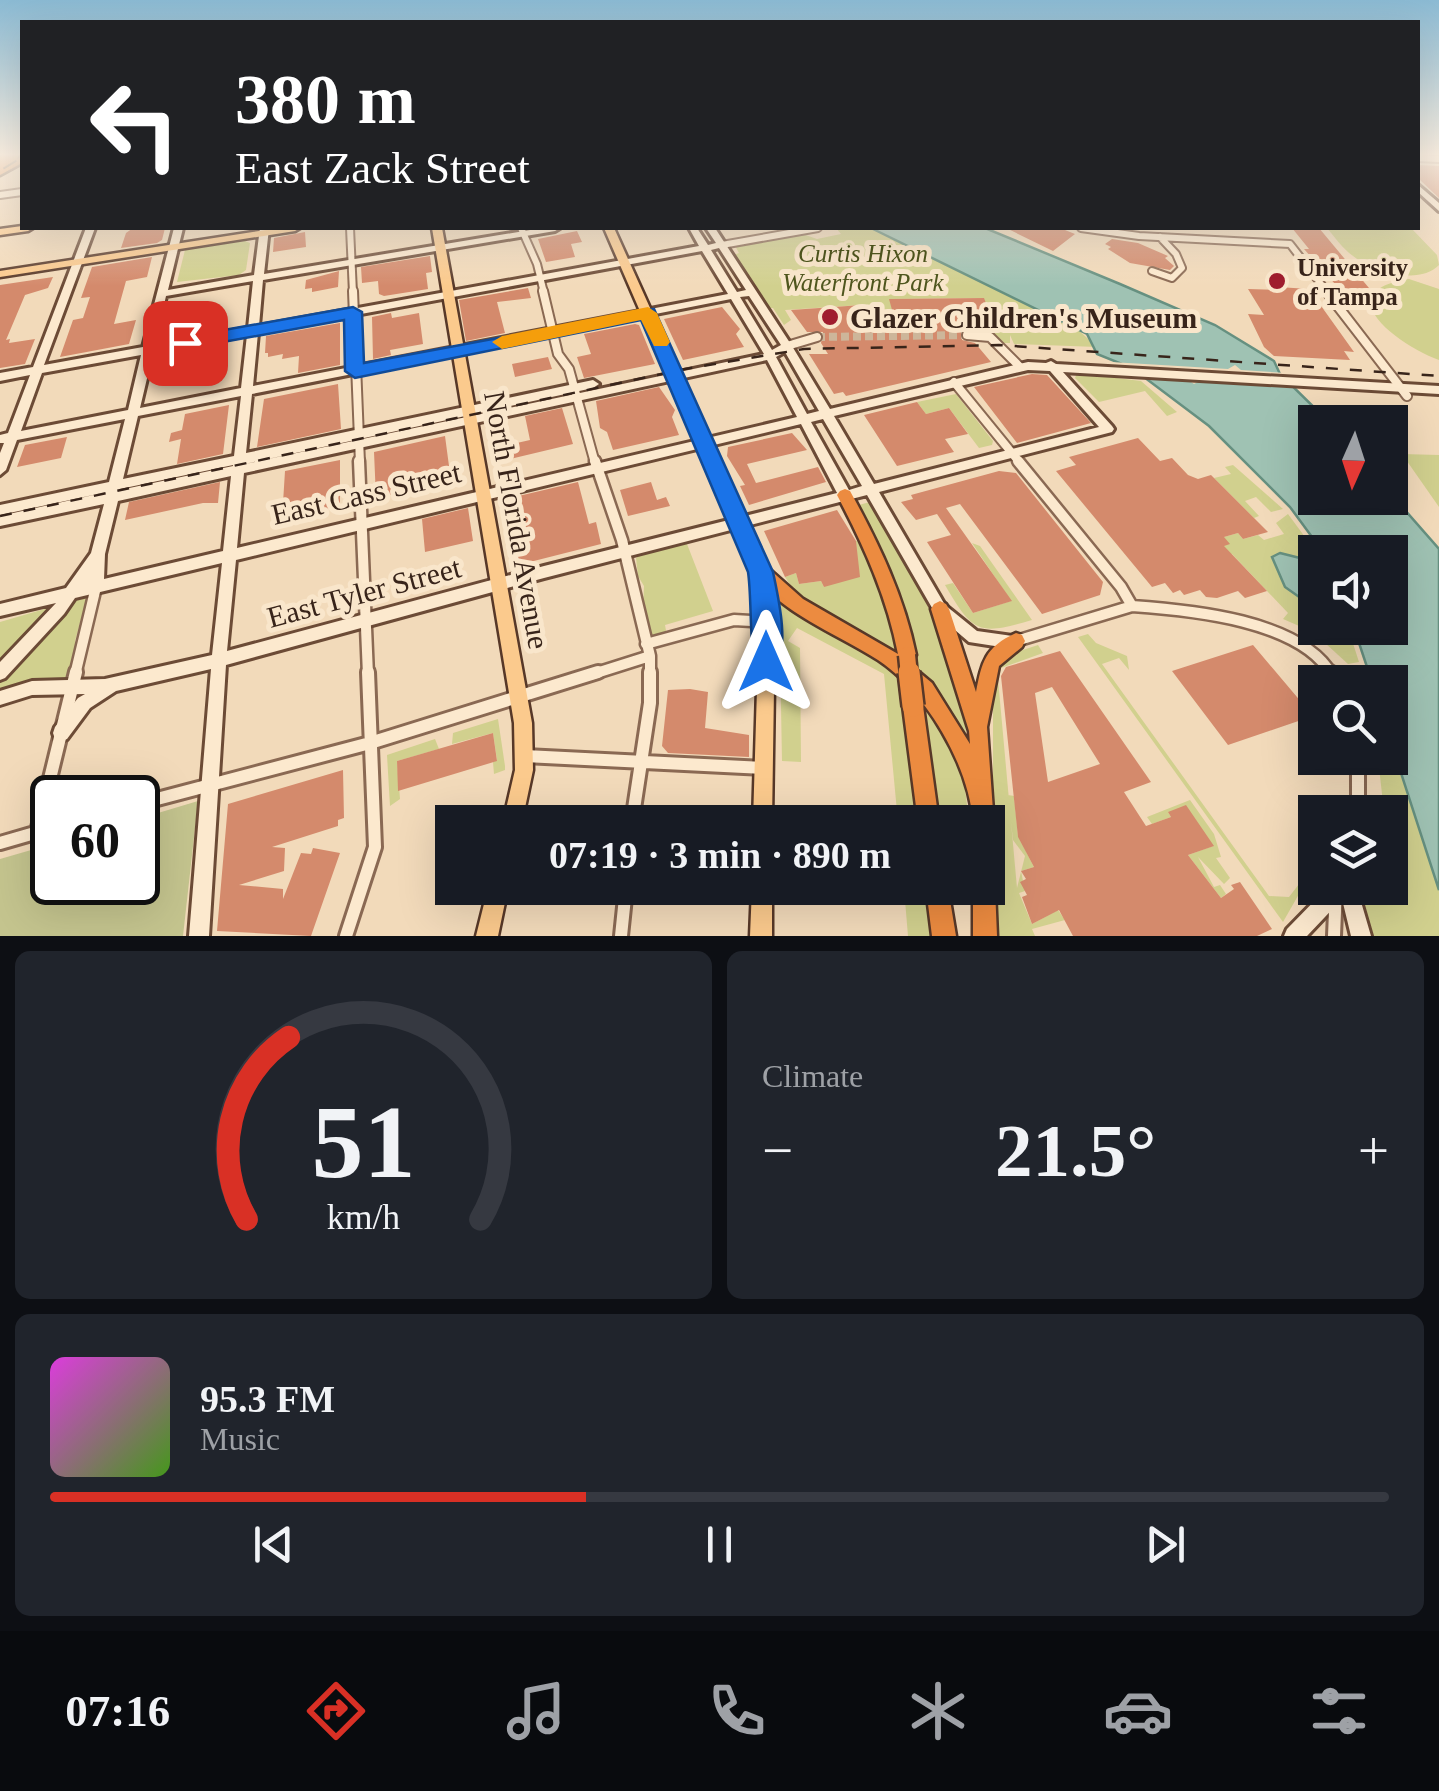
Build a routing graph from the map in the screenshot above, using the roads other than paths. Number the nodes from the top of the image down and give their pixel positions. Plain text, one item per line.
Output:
1 (89, 230) edge
2 (177, 230) edge
3 (263, 230) edge
4 (350, 230) edge
5 (437, 230) edge
6 (522, 230) edge
7 (610, 230) edge
8 (694, 230) edge
9 (713, 230) edge
10 (801, 230) edge
11 (1099, 230) edge
12 (1160, 237) junction
13 (722, 245) junction
14 (173, 247) junction
15 (440, 247) junction
16 (705, 248) junction
17 (78, 262) junction
18 (352, 262) junction
19 (625, 263) junction
20 (1152, 271) dead end
21 (0, 274) edge
22 (259, 278) junction
23 (542, 279) junction
24 (752, 292) junction
25 (162, 294) junction
26 (448, 295) junction
27 (735, 296) junction
28 (353, 312) junction
29 (648, 313) junction
30 (253, 330) junction
31 (552, 332) junction
32 (967, 335) tunnel mouth
33 (817, 338) tunnel mouth
34 (787, 346) junction
35 (148, 350) junction
36 (457, 352) junction
37 (768, 353) junction
38 (1052, 365) junction
39 (1020, 368) junction
40 (38, 370) junction
41 (355, 371) junction
42 (674, 372) junction
43 (0, 376) edge
44 (954, 382) junction
45 (246, 392) junction
46 (576, 392) junction
47 (1404, 393) junction
48 (1439, 393) edge
49 (825, 412) junction
50 (132, 414) junction
51 (467, 415) junction
52 (804, 417) junction
53 (6, 438) edge
54 (357, 440) junction
55 (704, 442) junction
56 (1011, 454) junction
57 (240, 465) junction
58 (596, 467) junction
59 (0, 470) edge
60 (872, 488) junction
61 (114, 491) junction
62 (483, 494) junction
63 (845, 496) junction
64 (0, 510) edge
65 (0, 521) edge
66 (740, 522) junction
67 (360, 523) junction
68 (625, 552) junction
69 (98, 554) junction
70 (230, 554) junction
71 (761, 572) junction
72 (498, 584) junction
73 (96, 587) junction
74 (72, 592) junction
75 (1132, 606) junction
76 (940, 609) junction
77 (0, 610) edge
78 (364, 620) junction
79 (767, 622) junction
80 (1016, 642) junction
81 (648, 650) junction
82 (219, 660) junction
83 (1326, 665) edge
84 (0, 673) edge
85 (118, 683) junction
86 (71, 689) junction
87 (517, 697) junction
88 (0, 698) edge
89 (979, 731) junction
90 (60, 734) junction
91 (370, 743) junction
92 (525, 756) junction
93 (640, 762) junction
94 (764, 768) junction
95 (50, 775) edge
96 (212, 784) junction
97 (160, 798) edge
98 (516, 805) edge
99 (634, 805) edge
100 (764, 805) edge
101 (927, 805) edge
102 (980, 805) edge
103 (982, 805) edge
104 (30, 834) edge
105 (0, 843) edge
106 (494, 905) edge
107 (624, 905) edge
108 (762, 905) edge
109 (940, 905) edge
110 (984, 905) edge
111 (1324, 905) edge
112 (1337, 905) edge
113 (1346, 905) edge
114 (199, 936) edge
115 (346, 936) edge
116 (488, 936) edge
117 (620, 936) edge
118 (761, 936) edge
119 (944, 936) edge
120 (985, 936) edge
121 (1294, 936) edge
122 (1334, 936) edge
123 (1361, 936) edge

1 - 17 street
2 - 14 street
3 - 14 main road
3 - 22 street
4 - 18 street
5 - 15 main road, North Florida Avenue
6 - 15 street
6 - 23 street
7 - 19 main road
8 - 16 street
9 - 13 street
10 - 13 street
11 - 12 street
12 - 20 street
12 - 47 street
13 - 16 street
13 - 24 street
14 - 17 main road
14 - 25 street
15 - 18 street
15 - 26 main road, North Florida Avenue
16 - 19 street
16 - 27 street
17 - 21 main road
17 - 40 street
18 - 22 street
18 - 28 street
19 - 23 street
19 - 29 main road
22 - 25 street
22 - 30 street
23 - 26 street
23 - 31 street
24 - 27 street
24 - 34 street
25 - 35 street
26 - 28 street
26 - 36 main road, North Florida Avenue
27 - 29 street
27 - 37 street
28 - 30 street
28 - 41 street
29 - 31 street
29 - 42 main road
30 - 35 street
30 - 45 street
31 - 36 street
31 - 46 street
32 - 39 street
33 - 34 street
34 - 37 street
34 - 49 street
35 - 40 street
35 - 50 street
36 - 41 street
36 - 51 main road, North Florida Avenue
37 - 42 street
37 - 52 street
38 - 39 street, East Cass Street
38 - 47 street, East Cass Street
38 - 56 street, East Tyler Street
39 - 44 street, East Cass Street
40 - 43 street
40 - 53 street
41 - 45 street
41 - 54 street
42 - 46 street
42 - 55 main road
44 - 49 street, East Cass Street
44 - 56 street
45 - 50 street
45 - 57 street
46 - 51 street
46 - 58 street
47 - 48 street, East Cass Street
49 - 52 street, East Cass Street
49 - 60 street
50 - 53 street
50 - 61 street
51 - 54 street
51 - 62 main road, North Florida Avenue
52 - 55 street, East Cass Street
52 - 63 street
53 - 59 street
54 - 57 street
54 - 67 street
55 - 58 street, East Cass Street
55 - 66 main road
56 - 60 street, East Tyler Street
56 - 75 street
57 - 61 street
57 - 70 street
58 - 62 street, East Cass Street
58 - 68 street
60 - 63 street, East Tyler Street
60 - 76 street
61 - 64 street
61 - 65 street
61 - 69 street
62 - 67 street, East Cass Street
62 - 72 main road, North Florida Avenue
63 - 66 street, East Tyler Street
63 - 101 highway, bridge
66 - 68 street, East Tyler Street
66 - 71 main road
67 - 70 street, East Cass Street
67 - 78 street
68 - 72 street, East Tyler Street
68 - 81 street
69 - 73 street
69 - 74 street
70 - 73 street, East Cass Street
70 - 82 street
71 - 79 main road
71 - 102 highway
72 - 78 street, East Tyler Street
72 - 87 main road, North Florida Avenue
73 - 74 street, East Cass Street
73 - 86 street
74 - 77 street, East Cass Street
74 - 84 street
75 - 80 street
75 - 83 street
76 - 80 street
76 - 89 highway
78 - 82 street, East Tyler Street
78 - 91 street
79 - 81 street
79 - 94 main road
80 - 89 highway
81 - 87 street
81 - 93 street
82 - 85 street, East Tyler Street
82 - 96 street
85 - 86 street, East Tyler Street
85 - 90 street
86 - 88 street, East Tyler Street
86 - 90 street
87 - 91 street
87 - 92 main road, North Florida Avenue
89 - 103 highway
90 - 95 street
91 - 96 street
91 - 115 street
92 - 93 street
92 - 98 main road, North Florida Avenue
93 - 94 street
93 - 99 street
94 - 100 main road
96 - 97 street
96 - 114 street
104 - 105 street
106 - 116 main road
107 - 117 street
108 - 118 main road
109 - 119 highway
110 - 120 highway
111 - 121 street
112 - 122 street
113 - 123 street

